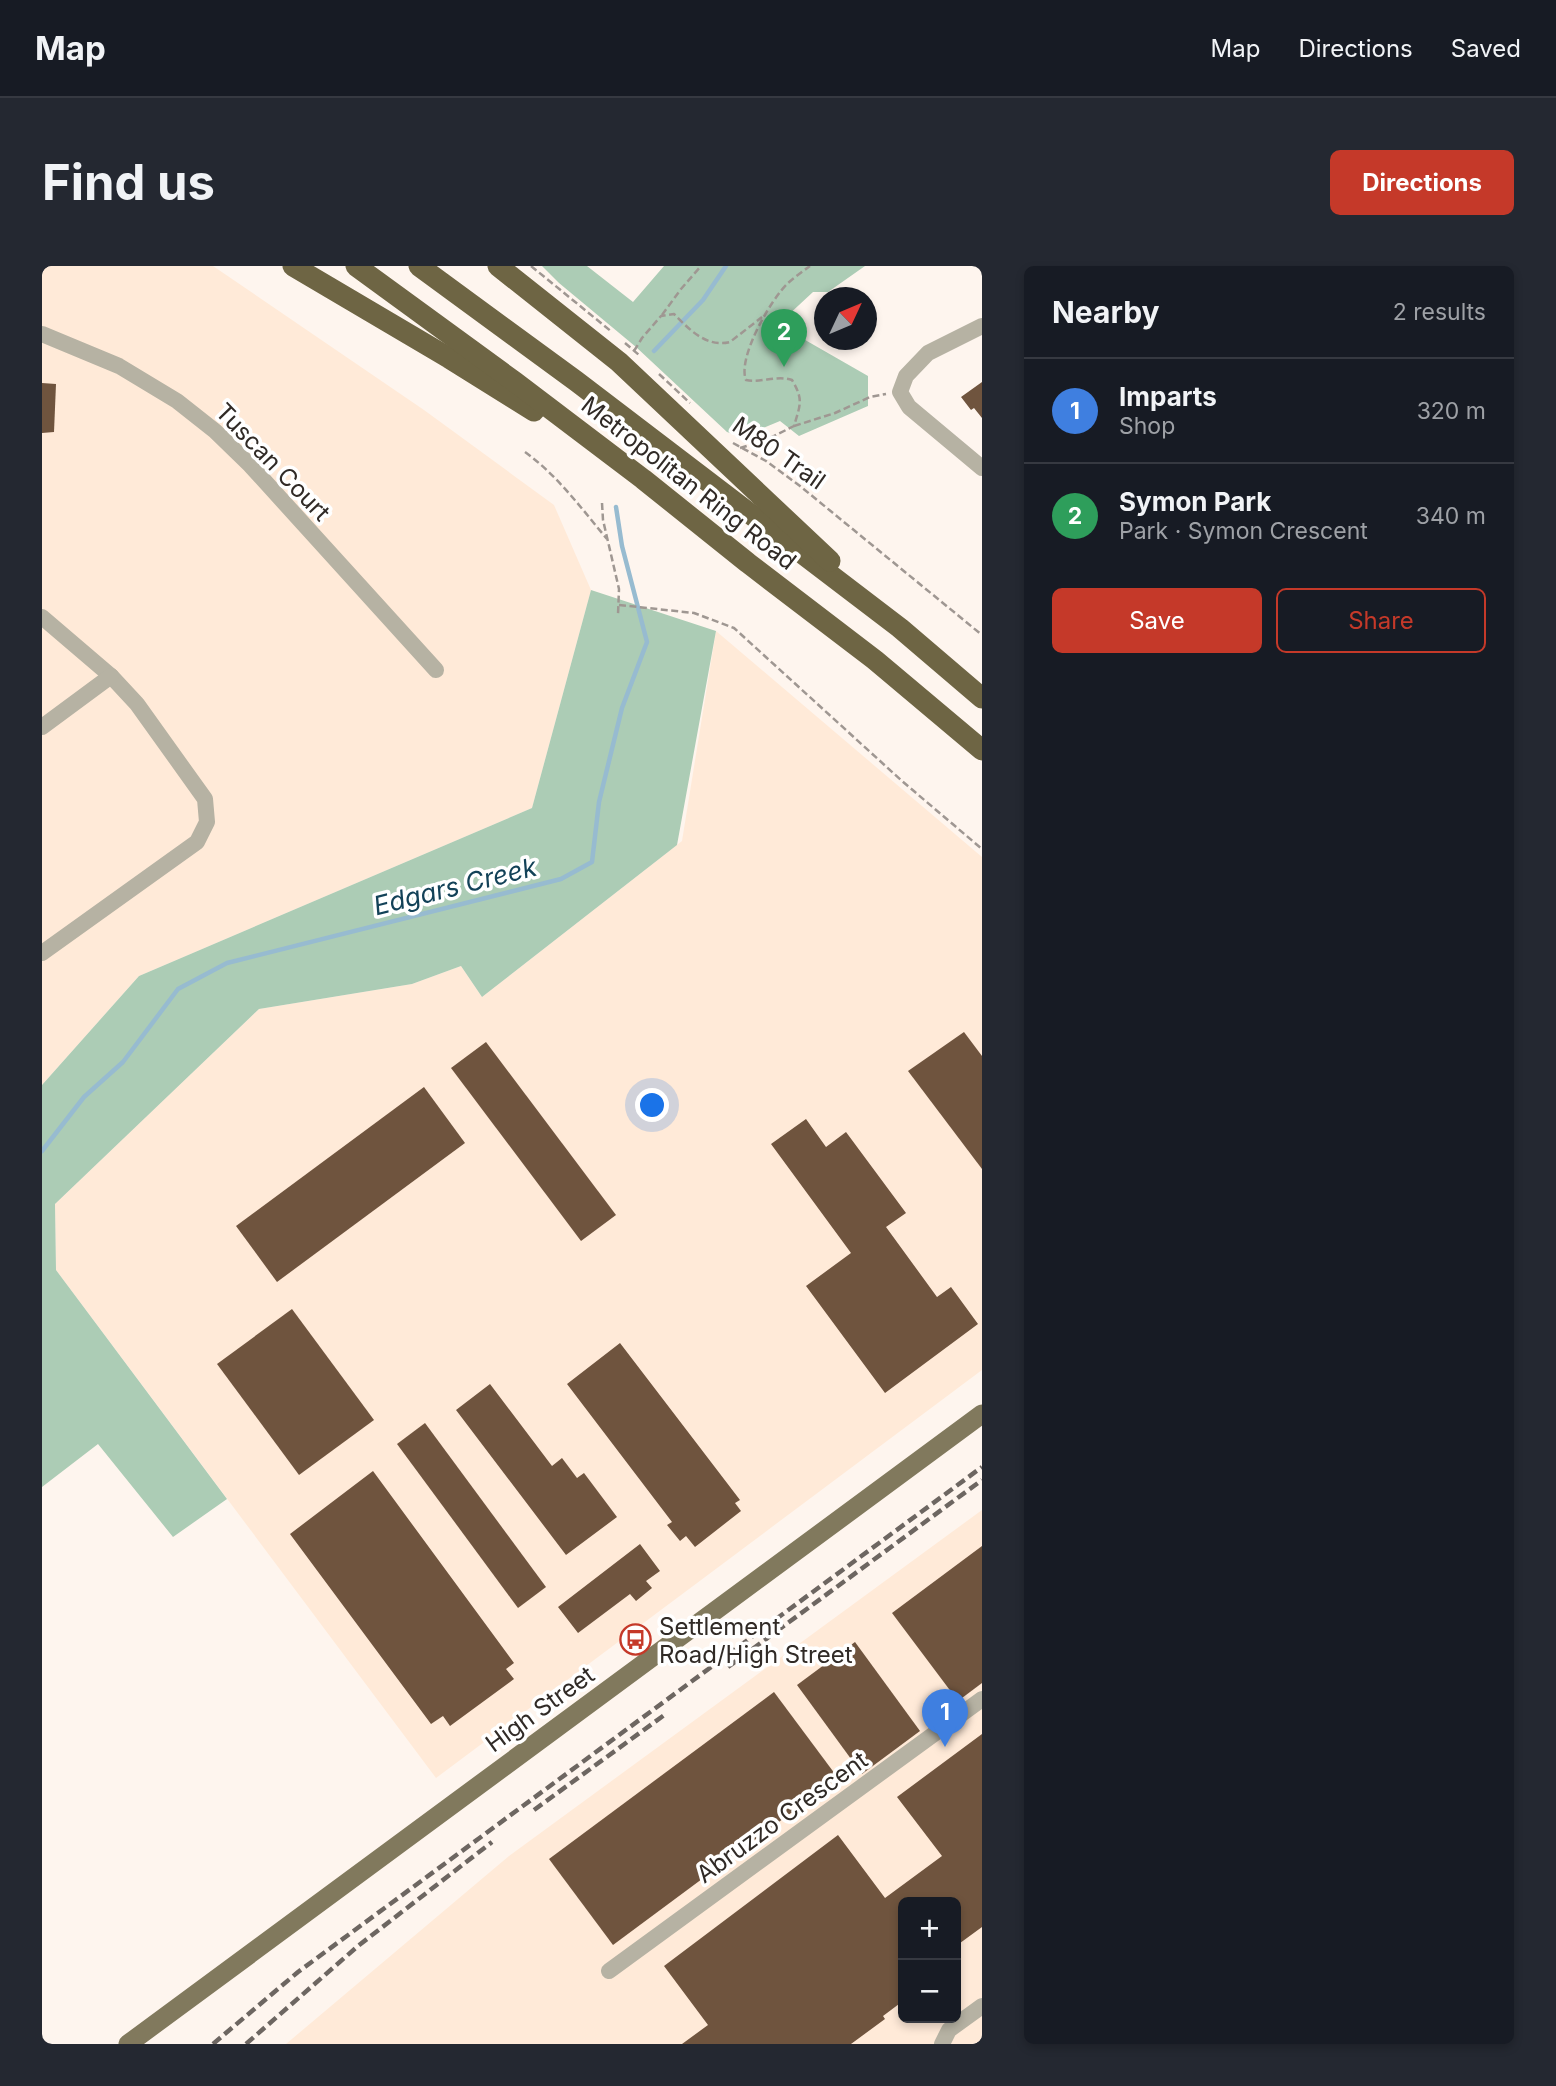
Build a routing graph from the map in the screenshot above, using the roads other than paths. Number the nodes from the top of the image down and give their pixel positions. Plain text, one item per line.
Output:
1 (293, 266) edge
2 (356, 266) edge
3 (419, 266) edge
4 (498, 266) edge
5 (982, 326) edge
6 (42, 334) edge
7 (982, 468) edge
8 (643, 479) junction
9 (42, 617) edge
10 (900, 628) junction
11 (436, 670) dead end
12 (111, 676) junction
13 (982, 698) edge
14 (42, 726) edge
15 (982, 750) edge
16 (42, 953) edge
17 (982, 1415) edge
18 (982, 1699) edge
19 (609, 1971) dead end
20 (982, 2006) edge
21 (128, 2044) edge
22 (942, 2044) edge

1 - 8 highway
2 - 8 highway, Metropolitan Ring Road
3 - 10 highway, Metropolitan Ring Road
4 - 10 highway
5 - 7 street
6 - 11 street, Tuscan Court
8 - 15 highway, Metropolitan Ring Road
9 - 12 street
10 - 13 highway, Metropolitan Ring Road
12 - 14 street
12 - 16 street
17 - 21 main road, High Street
18 - 19 street, Abruzzo Crescent
20 - 22 street

